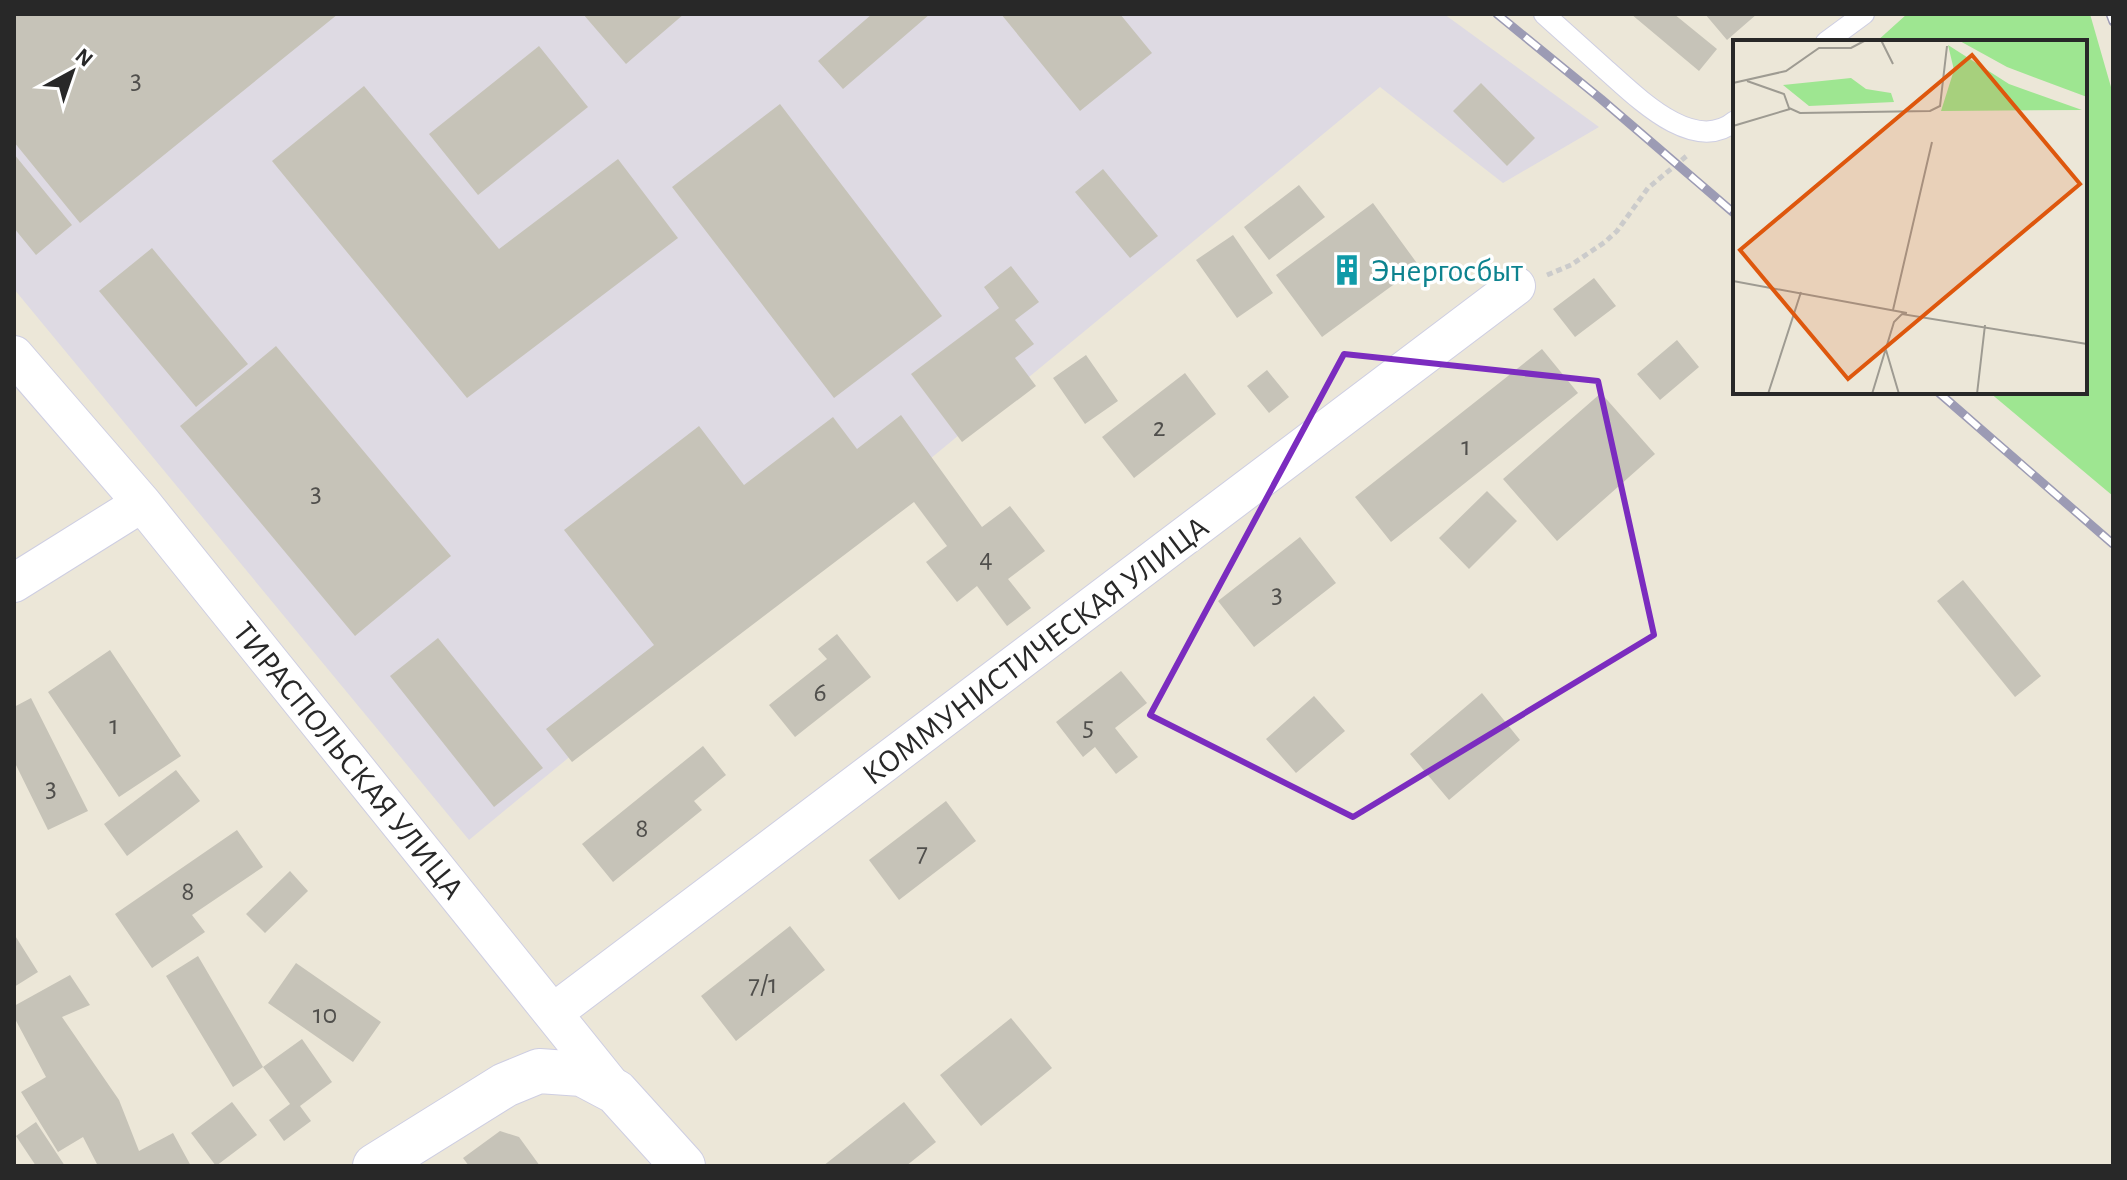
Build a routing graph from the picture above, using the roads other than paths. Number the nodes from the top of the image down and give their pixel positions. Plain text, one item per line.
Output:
1 (1544, 14) edge
2 (1864, 14) edge
3 (1829, 40) edge
4 (1729, 126) edge
5 (1516, 286) road end
6 (14, 355) edge
7 (142, 503) junction
8 (14, 583) edge
9 (553, 1013) junction
10 (616, 1092) junction
11 (375, 1166) edge
12 (683, 1166) edge

1 - 4 lane
2 - 3 lane
5 - 9 street, КОММУНИСТИЧЕСКАЯ УЛИЦА
6 - 7 street, ТИРАСПОЛЬСКАЯ УЛИЦА
7 - 8 street
7 - 9 street, ТИРАСПОЛЬСКАЯ УЛИЦА
9 - 10 street, ТИРАСПОЛЬСКАЯ УЛИЦА
10 - 11 main road
10 - 12 main road, ТИРАСПОЛЬСКАЯ УЛИЦА

